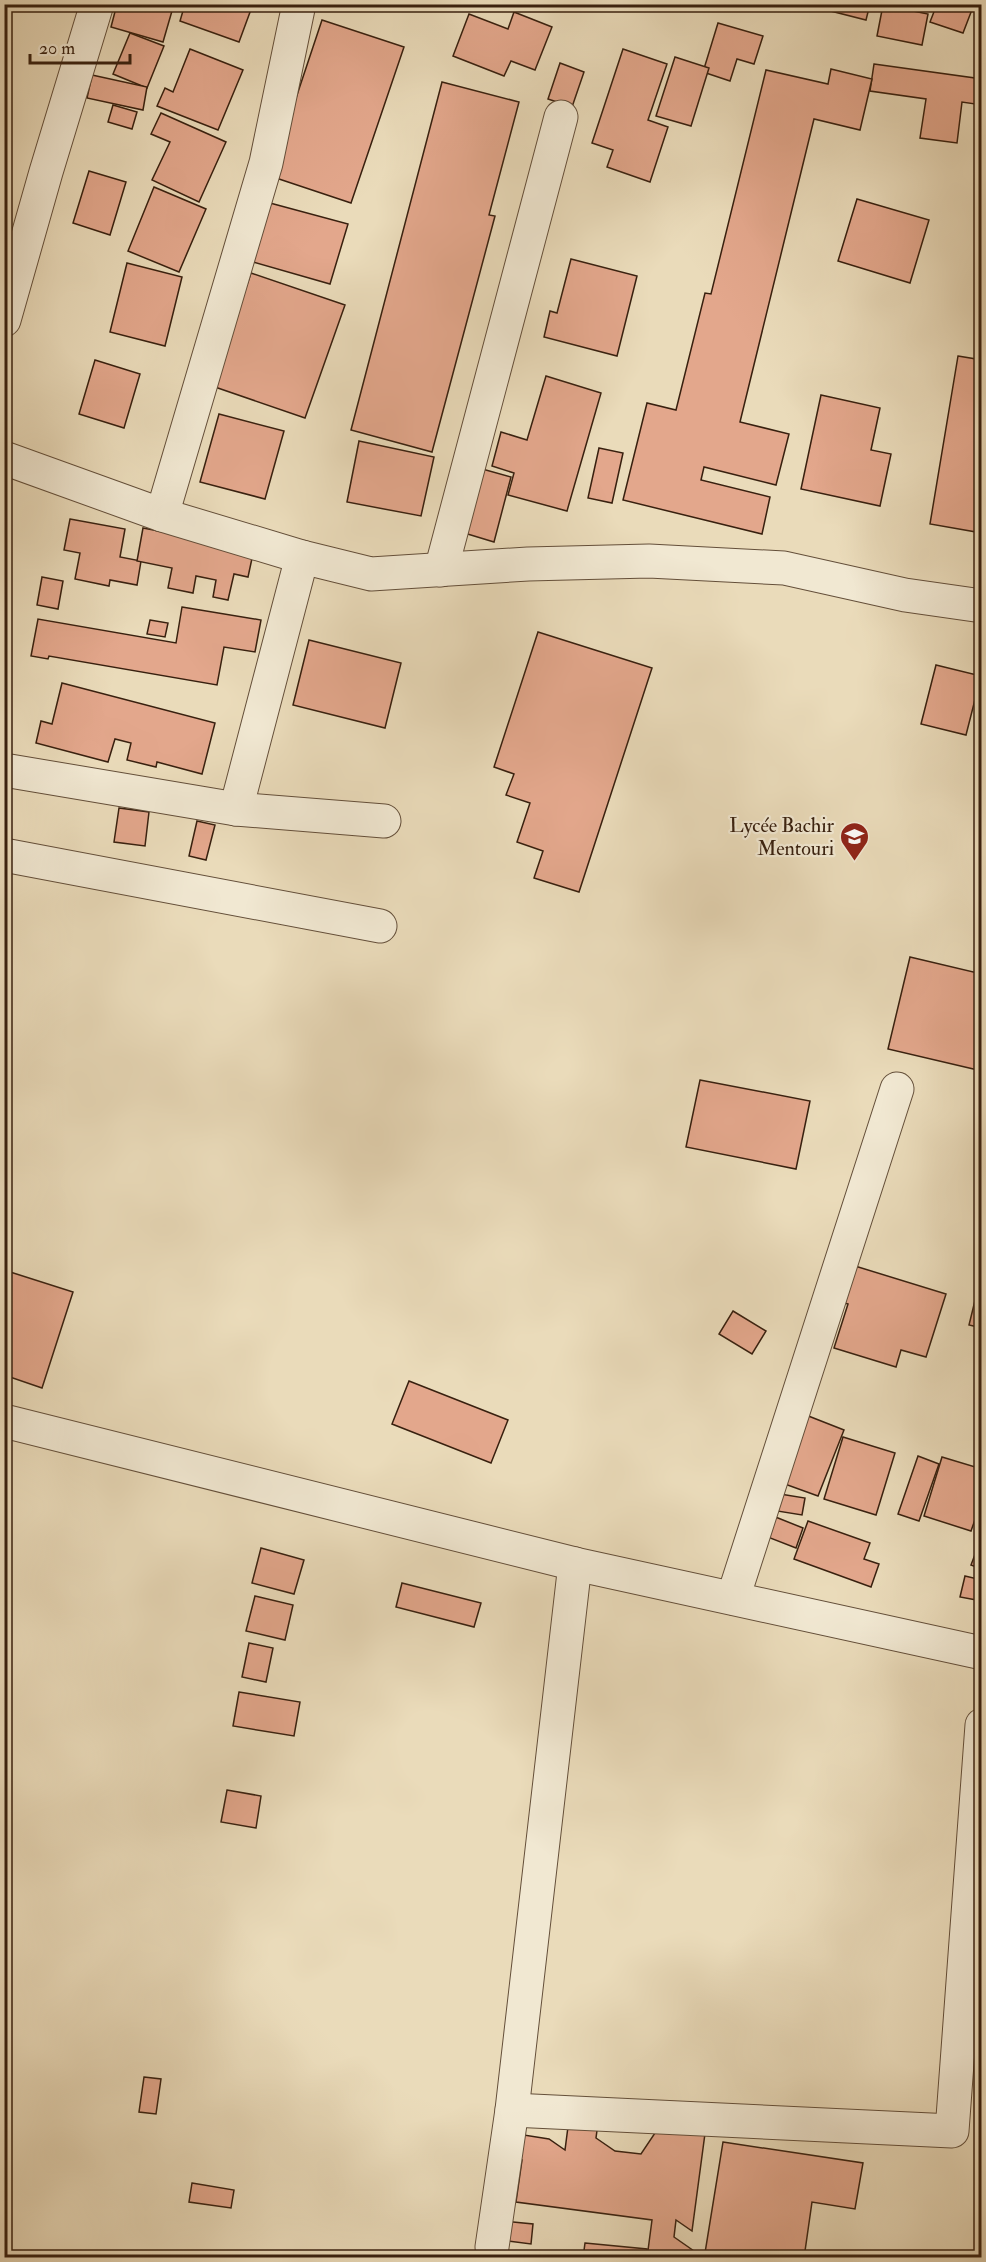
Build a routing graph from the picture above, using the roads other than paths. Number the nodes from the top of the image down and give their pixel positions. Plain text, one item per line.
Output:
1 (97, 4) edge
2 (299, 4) edge
3 (561, 117) dead end
4 (4, 320) edge
5 (4, 458) edge
6 (162, 515) junction
7 (302, 557) junction
8 (441, 570) junction
9 (981, 606) edge
10 (4, 770) edge
11 (236, 809) junction
12 (384, 821) dead end
13 (4, 855) edge
14 (380, 926) dead end
15 (897, 1089) dead end
16 (4, 1420) edge
17 (575, 1564) junction
18 (733, 1598) junction
19 (981, 1653) edge
20 (981, 1725) edge
21 (512, 2110) junction
22 (492, 2247) dead end

1 - 4 street
2 - 6 street
3 - 8 street
5 - 6 street
6 - 7 street
7 - 8 street
7 - 11 street
8 - 9 street
10 - 11 street
11 - 12 street
13 - 14 street
15 - 18 street
16 - 17 street
17 - 18 street
17 - 21 street
18 - 19 street
20 - 21 street
21 - 22 street

